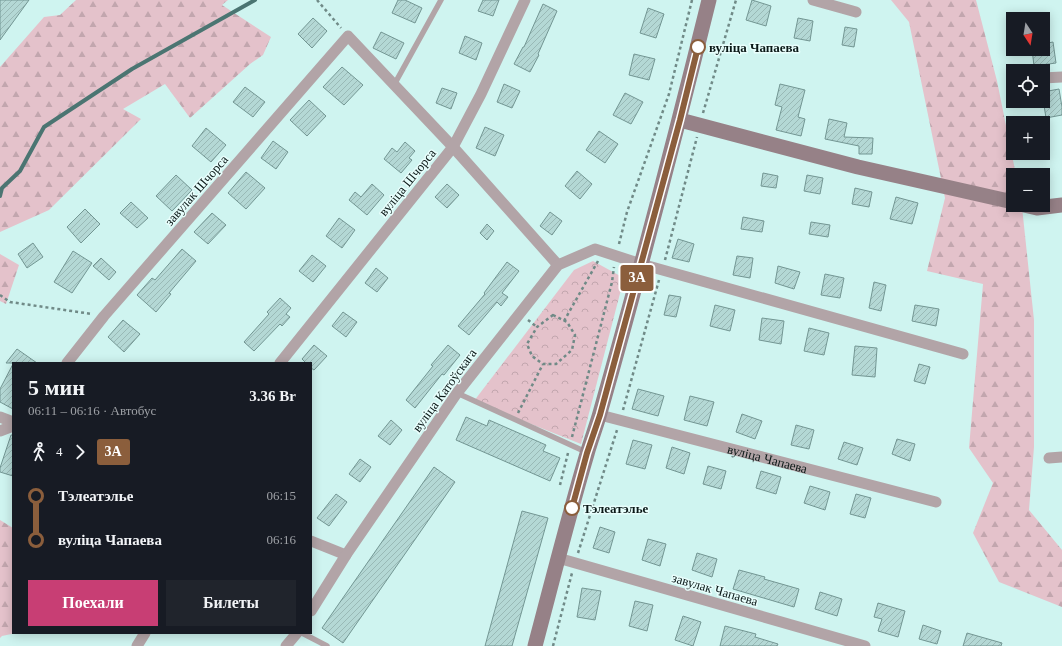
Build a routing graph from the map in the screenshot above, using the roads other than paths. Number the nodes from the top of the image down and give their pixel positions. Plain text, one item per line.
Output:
1 (441, 0) edge
2 (525, 0) edge
3 (709, 0) edge
4 (813, 0) edge
5 (856, 12) dead end
6 (1062, 77) edge
7 (1050, 78) edge
8 (394, 85) junction
9 (680, 120) junction
10 (453, 147) junction
11 (1006, 200) edge
12 (1050, 205) edge
13 (1062, 205) edge
14 (641, 264) junction
15 (558, 265) junction
16 (963, 354) dead end
17 (68, 362) edge
18 (281, 362) edge
19 (457, 393) junction
20 (600, 415) junction
21 (0, 417) edge
22 (12, 422) edge
23 (12, 426) edge
24 (0, 431) edge
25 (587, 453) junction
26 (1062, 457) edge
27 (1049, 458) dead end
28 (936, 502) dead end
29 (312, 541) edge
30 (346, 555) junction
31 (558, 558) junction
32 (312, 609) edge
33 (145, 634) edge
34 (296, 634) edge
35 (304, 634) edge
36 (137, 646) edge
37 (286, 646) edge
38 (327, 646) edge
39 (535, 646) edge
40 (865, 646) edge

1 - 8 lane
2 - 10 street, вуліца Шчорса
3 - 9 street
4 - 5 street
6 - 7 street
8 - 10 street
8 - 17 street, завулак Шчорса
9 - 11 street
9 - 14 street
10 - 15 street
10 - 18 street, вуліца Шчорса
12 - 13 street
14 - 15 street, вуліца Катоўскага
14 - 16 street
14 - 20 street
15 - 19 street, вуліца Катоўскага
19 - 25 lane
19 - 30 street, вуліца Катоўскага
20 - 25 street
20 - 28 street, вуліца Чапаева
21 - 22 street
23 - 24 street
25 - 31 street
26 - 27 street
29 - 30 street
30 - 32 street, вуліца Катоўскага
31 - 39 street
31 - 40 street, завулак Чапаева
33 - 36 street
34 - 37 street
35 - 38 lane

